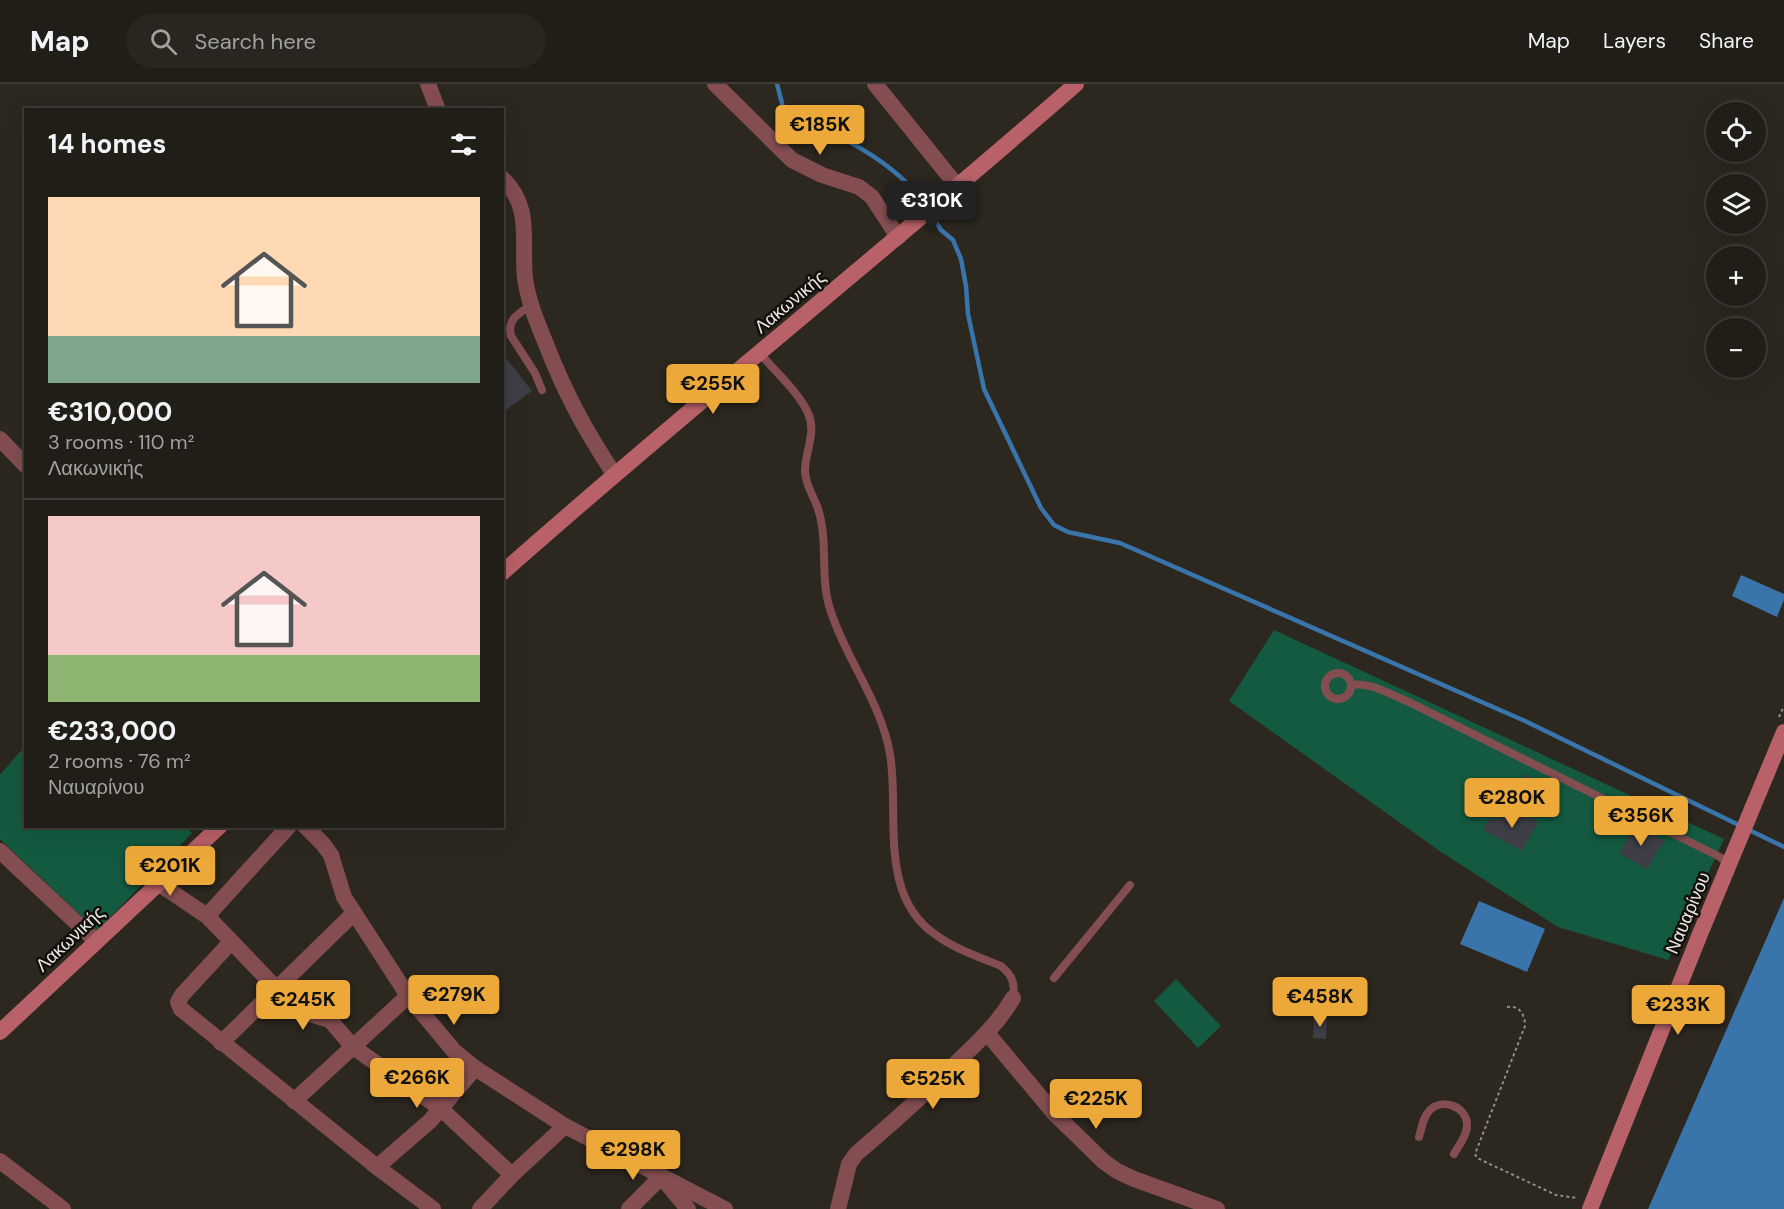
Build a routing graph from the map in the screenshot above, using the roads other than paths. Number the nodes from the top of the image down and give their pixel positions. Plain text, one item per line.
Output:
1 (428, 84) edge
2 (715, 84) edge
3 (875, 84) edge
4 (1076, 84) edge
5 (437, 108) edge
6 (504, 180) edge
7 (958, 188) junction
8 (900, 236) junction
9 (530, 306) junction
10 (760, 353) junction
11 (542, 390) dead end
12 (0, 439) edge
13 (24, 464) edge
14 (614, 474) junction
15 (504, 571) edge
16 (1351, 685) dead end
17 (1784, 732) edge
18 (218, 828) edge
19 (287, 828) edge
20 (307, 828) edge
21 (0, 851) edge
22 (1732, 858) junction
23 (158, 884) junction
24 (1130, 885) dead end
25 (354, 913) junction
26 (207, 916) junction
27 (96, 941) junction
28 (231, 942) junction
29 (1054, 978) dead end
30 (276, 991) junction
31 (408, 996) junction
32 (1012, 998) joint
33 (0, 1032) edge
34 (987, 1033) junction
35 (221, 1043) junction
36 (353, 1047) junction
37 (475, 1068) junction
38 (294, 1101) junction
39 (440, 1108) junction
40 (565, 1126) junction
41 (1419, 1137) dead end
42 (1454, 1154) dead end
43 (0, 1161) edge
44 (377, 1167) junction
45 (512, 1175) junction
46 (661, 1177) junction
47 (1585, 1203) edge
48 (63, 1209) edge
49 (434, 1209) edge
50 (480, 1209) edge
51 (629, 1209) edge
52 (688, 1209) edge
53 (725, 1209) edge
54 (838, 1209) edge
55 (1217, 1209) edge

1 - 5 street
2 - 8 street
3 - 7 street
4 - 7 main road, Λακωνικής
6 - 9 street
7 - 8 main road, Λακωνικής
8 - 10 main road, Λακωνικής
9 - 11 lane
9 - 14 street
10 - 14 main road, Λακωνικής
10 - 32 lane
12 - 13 street
14 - 15 main road, Λακωνικής
16 - 22 lane
17 - 22 main road, Ναυαρίνου
18 - 23 main road, Λακωνικής
19 - 26 street
20 - 25 street
21 - 27 street
22 - 47 main road, Ναυαρίνου
23 - 26 street
23 - 27 main road, Λακωνικής
24 - 29 lane
25 - 30 street
25 - 31 street
26 - 28 street
27 - 33 main road, Λακωνικής
28 - 30 street
28 - 35 street
30 - 35 street
30 - 36 street
31 - 36 street
31 - 37 street
32 - 34 street
34 - 54 street
34 - 55 street
35 - 38 street
36 - 38 street
36 - 39 street
37 - 39 street
37 - 40 street
38 - 44 street
39 - 44 street
39 - 45 street
40 - 45 street
40 - 46 street
41 - 42 lane
43 - 48 street
44 - 49 street
45 - 50 street
46 - 51 street
46 - 52 street
46 - 53 street

